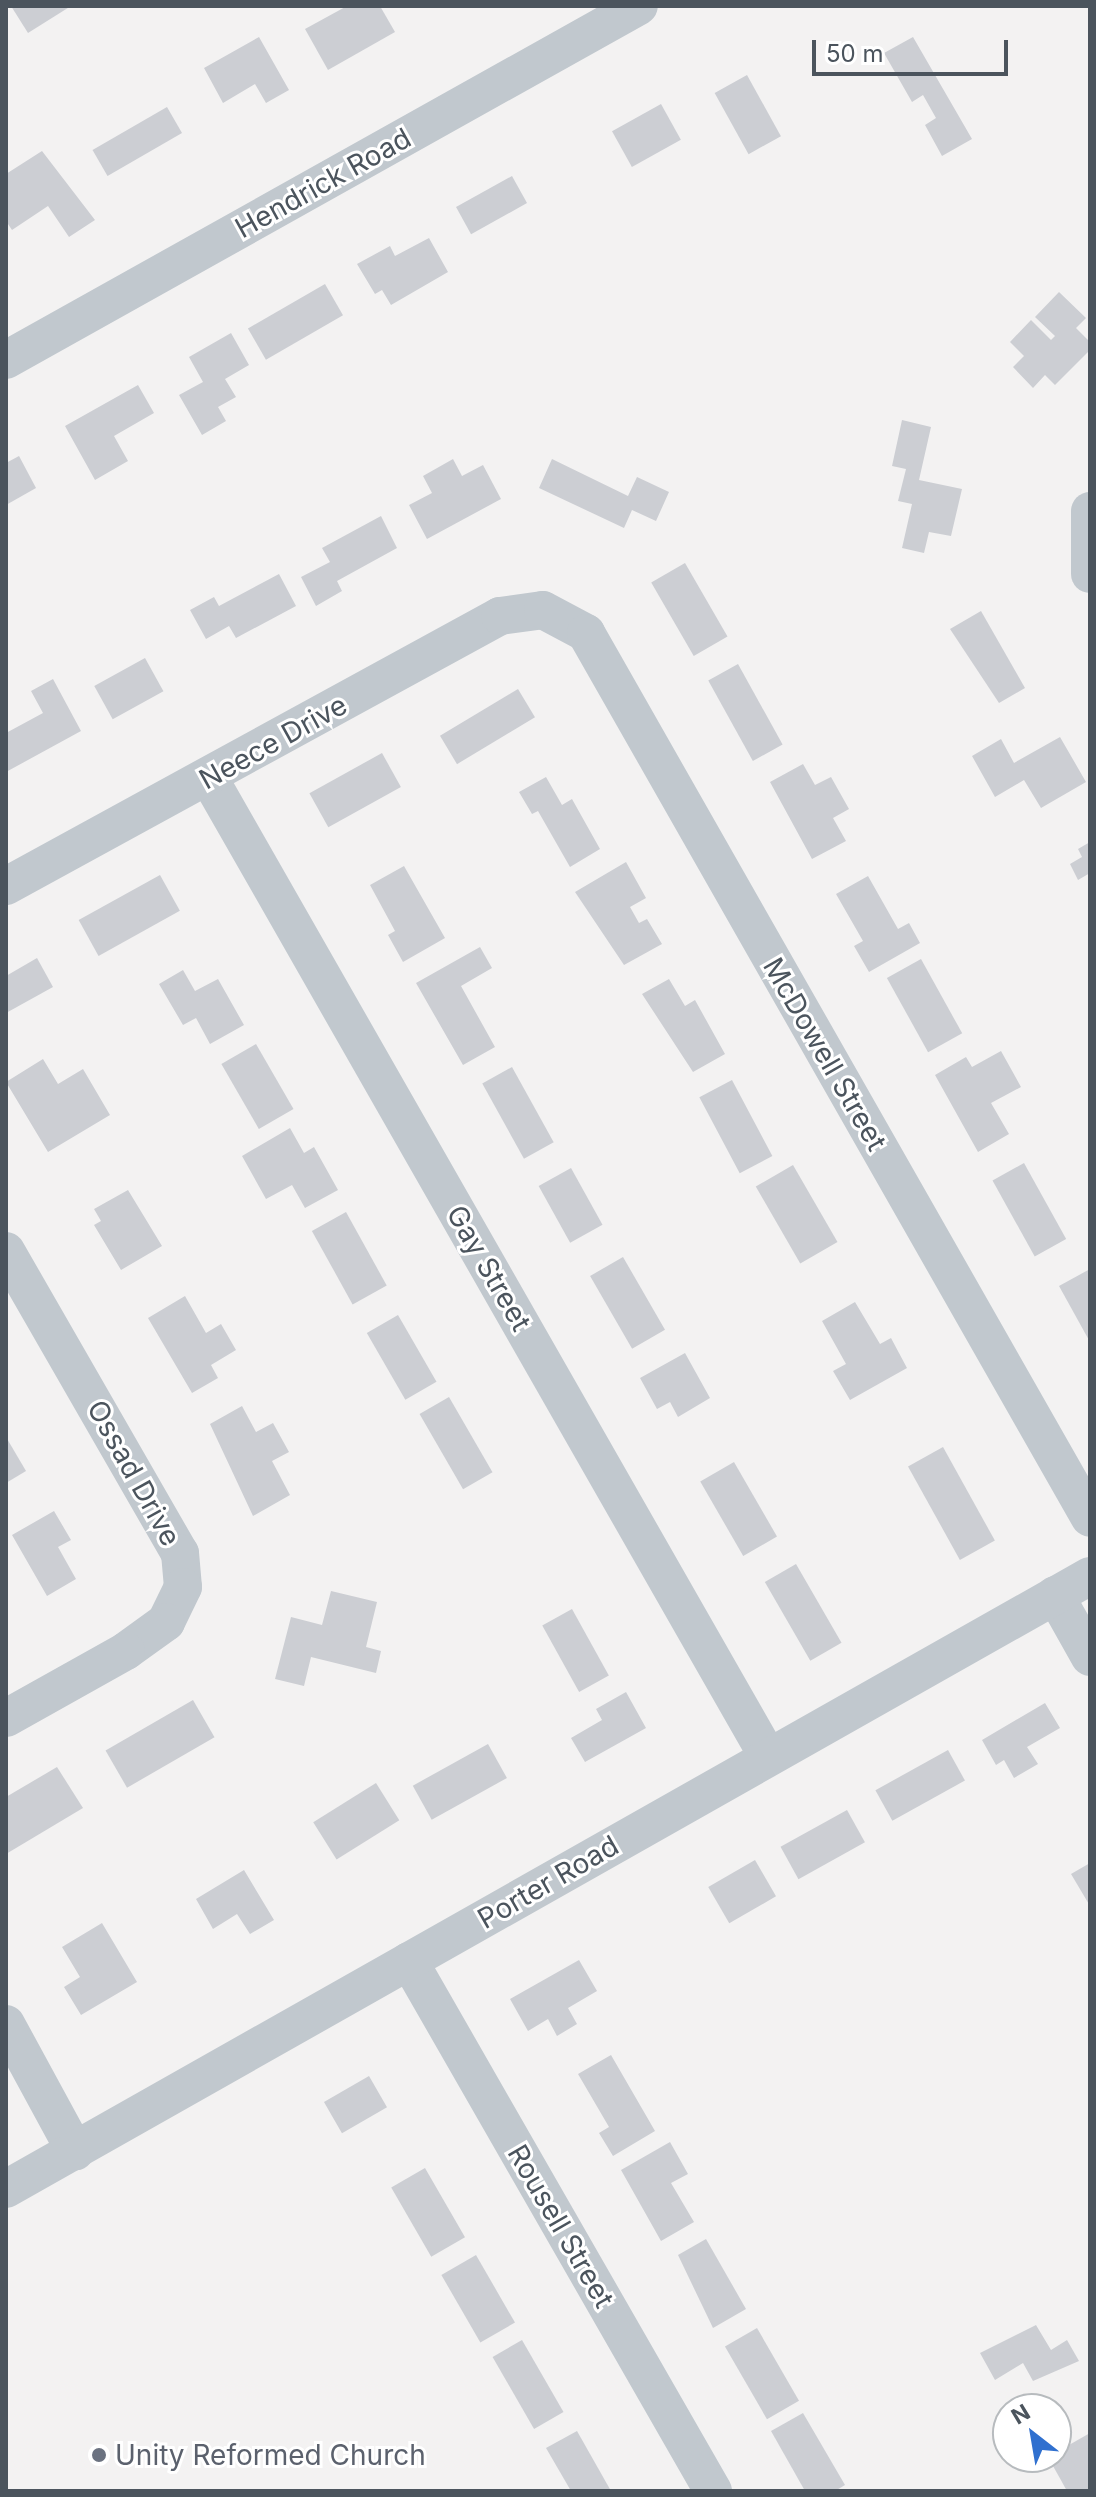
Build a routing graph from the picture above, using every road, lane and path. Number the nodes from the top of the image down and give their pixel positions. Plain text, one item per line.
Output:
1 (639, 6) edge
2 (6, 360) edge
3 (1090, 511) edge
4 (1090, 574) edge
5 (543, 610) joint
6 (209, 778) junction
7 (8, 880) edge
8 (6, 1251) edge
9 (1090, 1518) edge
10 (1090, 1576) edge
11 (1055, 1595) junction
12 (1090, 1657) edge
13 (6, 1718) edge
14 (768, 1757) junction
15 (409, 1961) junction
16 (6, 2024) edge
17 (75, 2151) junction
18 (6, 2189) edge
19 (713, 2491) edge

1 - 2 street, Hendrick Road
3 - 4 street
5 - 6 street, Neece Drive
5 - 9 street, McDowell Street
6 - 7 street, Neece Drive
6 - 14 street, Gay Street
8 - 13 street, Ossad Drive
10 - 11 street, Porter Road
11 - 12 street
11 - 14 street, Porter Road
14 - 15 street, Porter Road
15 - 17 street, Porter Road
15 - 19 street, Rousell Street
16 - 17 street
17 - 18 street, Porter Road

